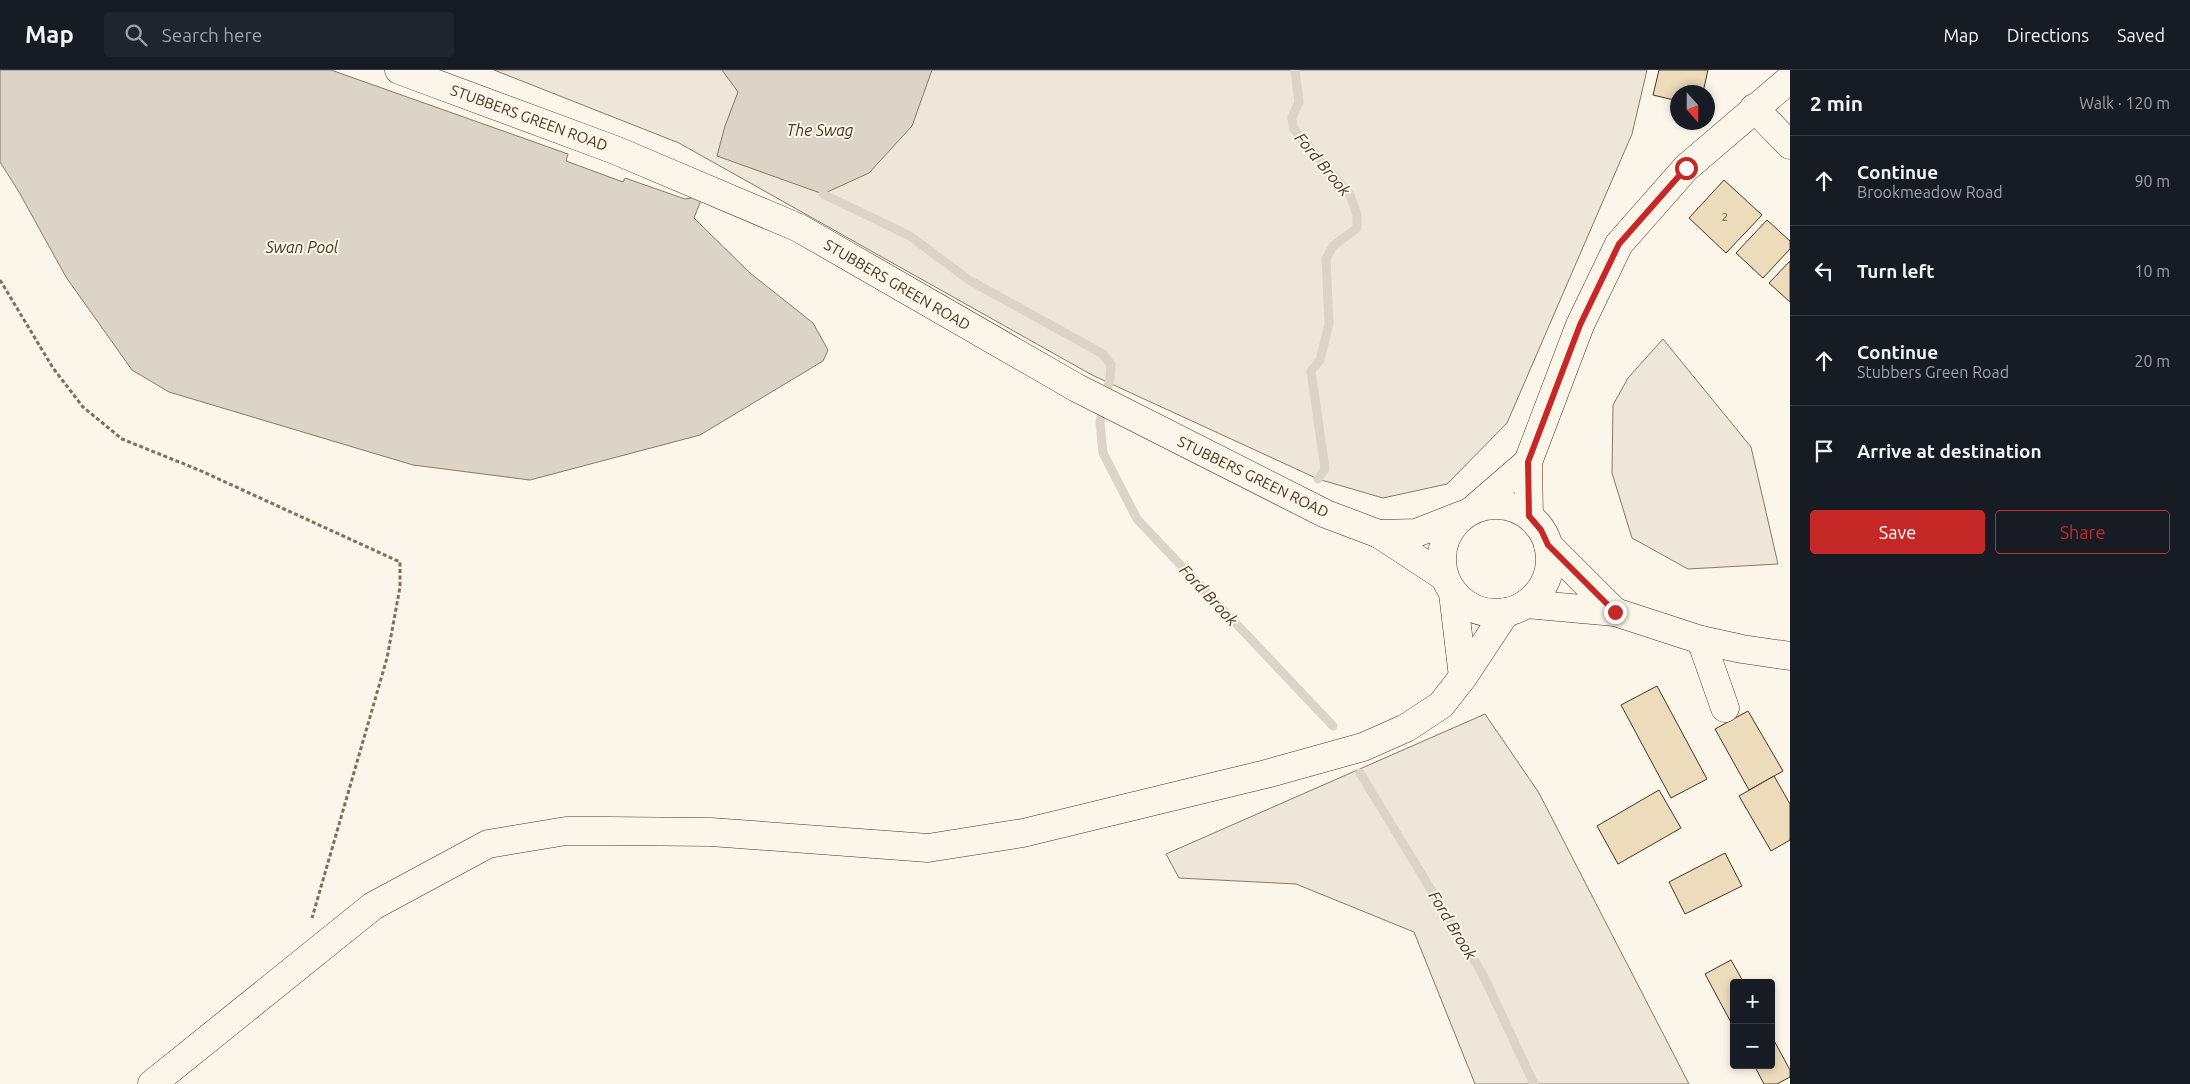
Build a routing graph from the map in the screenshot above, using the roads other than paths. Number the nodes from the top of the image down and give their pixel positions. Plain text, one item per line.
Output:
1 (399, 70) edge
2 (1790, 79) edge
3 (1754, 108) junction
4 (1790, 145) edge
5 (1528, 462) junction
6 (1469, 511) junction
7 (1529, 516) junction
8 (1379, 534) junction
9 (1548, 545) junction
10 (1448, 584) junction
11 (1516, 608) junction
12 (1615, 612) junction
13 (1701, 640) junction
14 (1790, 656) edge
15 (1463, 677) junction
16 (1725, 708) dead end
17 (152, 1084) edge

1 - 8 street, STUBBERS GREEN ROAD
2 - 3 street
3 - 4 street
3 - 5 street
5 - 6 street
5 - 7 street
6 - 7 street
6 - 8 street, STUBBERS GREEN ROAD
6 - 10 street
7 - 9 street
8 - 10 street, STUBBERS GREEN ROAD
9 - 11 street
9 - 12 street
10 - 11 street
10 - 15 street
11 - 12 street
11 - 15 street
12 - 13 street
13 - 14 street
13 - 16 street
15 - 17 street

